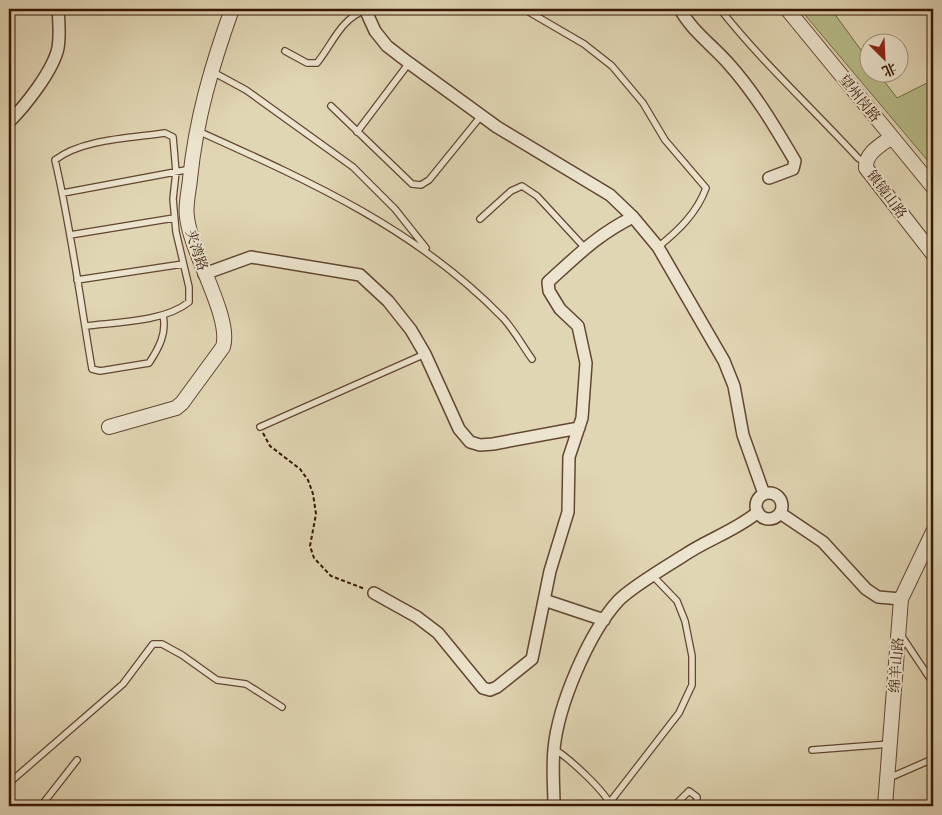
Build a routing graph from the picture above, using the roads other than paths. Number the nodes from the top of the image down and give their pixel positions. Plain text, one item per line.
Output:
1 (58, 9) edge
2 (230, 9) edge
3 (365, 9) edge
4 (524, 9) edge
5 (680, 9) edge
6 (720, 9) edge
7 (787, 9) edge
8 (285, 51) dead end
9 (409, 63) junction
10 (210, 70) junction
11 (331, 106) dead end
12 (482, 116) junction
13 (9, 122) edge
14 (196, 130) junction
15 (357, 132) junction
16 (892, 137) junction
17 (866, 163) junction
18 (191, 169) junction
19 (176, 172) junction
20 (769, 178) dead end
21 (933, 186) edge
22 (63, 193) junction
23 (633, 217) junction
24 (174, 218) junction
25 (480, 219) dead end
26 (70, 235) junction
27 (658, 247) junction
28 (585, 248) junction
29 (430, 253) junction
30 (933, 254) edge
31 (183, 264) junction
32 (204, 274) junction
33 (78, 280) junction
34 (163, 315) junction
35 (85, 326) junction
36 (425, 354) junction
37 (532, 358) dead end
38 (109, 427) dead end
39 (260, 427) road end
40 (579, 428) junction
41 (764, 494) junction
42 (758, 512) junction
43 (780, 512) junction
44 (933, 532) edge
45 (654, 576) junction
46 (374, 593) road end
47 (901, 599) junction
48 (544, 600) junction
49 (604, 620) junction
50 (899, 631) junction
51 (933, 683) edge
52 (282, 707) dead end
53 (890, 744) junction
54 (554, 749) junction
55 (812, 750) dead end
56 (77, 760) dead end
57 (933, 764) edge
58 (887, 779) junction
59 (9, 783) edge
60 (611, 804) edge
61 (41, 806) edge
62 (554, 806) edge
63 (674, 806) edge
64 (696, 806) edge
65 (885, 806) edge

1 - 13 street
2 - 10 street, 夹湾路
3 - 8 lane
3 - 9 street
4 - 27 lane
5 - 20 street
6 - 17 lane
7 - 16 street, 望州岗路
9 - 12 street
9 - 15 lane
10 - 14 street, 夹湾路
10 - 29 lane
11 - 15 lane
12 - 15 lane
12 - 23 street
14 - 18 street, 夹湾路
14 - 29 lane
16 - 17 street, 镇镜山路
16 - 21 street, 望州岗路
17 - 30 street, 镇镜山路
18 - 19 lane
18 - 32 street, 夹湾路
19 - 22 lane
19 - 22 lane
19 - 24 lane
22 - 26 lane
23 - 27 street
23 - 28 street
24 - 26 lane
24 - 31 lane
25 - 28 lane
26 - 33 lane
27 - 41 street
28 - 40 street
29 - 37 lane
31 - 33 lane
31 - 34 lane
32 - 36 street
32 - 38 street, 夹湾路
33 - 35 lane
34 - 35 lane
34 - 35 lane
36 - 39 lane
36 - 40 street
40 - 48 street
41 - 42 street
41 - 43 street
42 - 43 street
42 - 45 street
43 - 47 street
44 - 47 street, 绵羊山路
45 - 49 street
45 - 60 lane
46 - 48 street
47 - 50 street, 绵羊山路
48 - 49 street
49 - 54 street
50 - 51 lane
50 - 53 street, 绵羊山路
52 - 59 lane
53 - 55 lane
53 - 58 street, 绵羊山路
54 - 60 lane
54 - 62 street
56 - 61 lane
57 - 58 lane
58 - 65 street, 绵羊山路
63 - 64 lane

